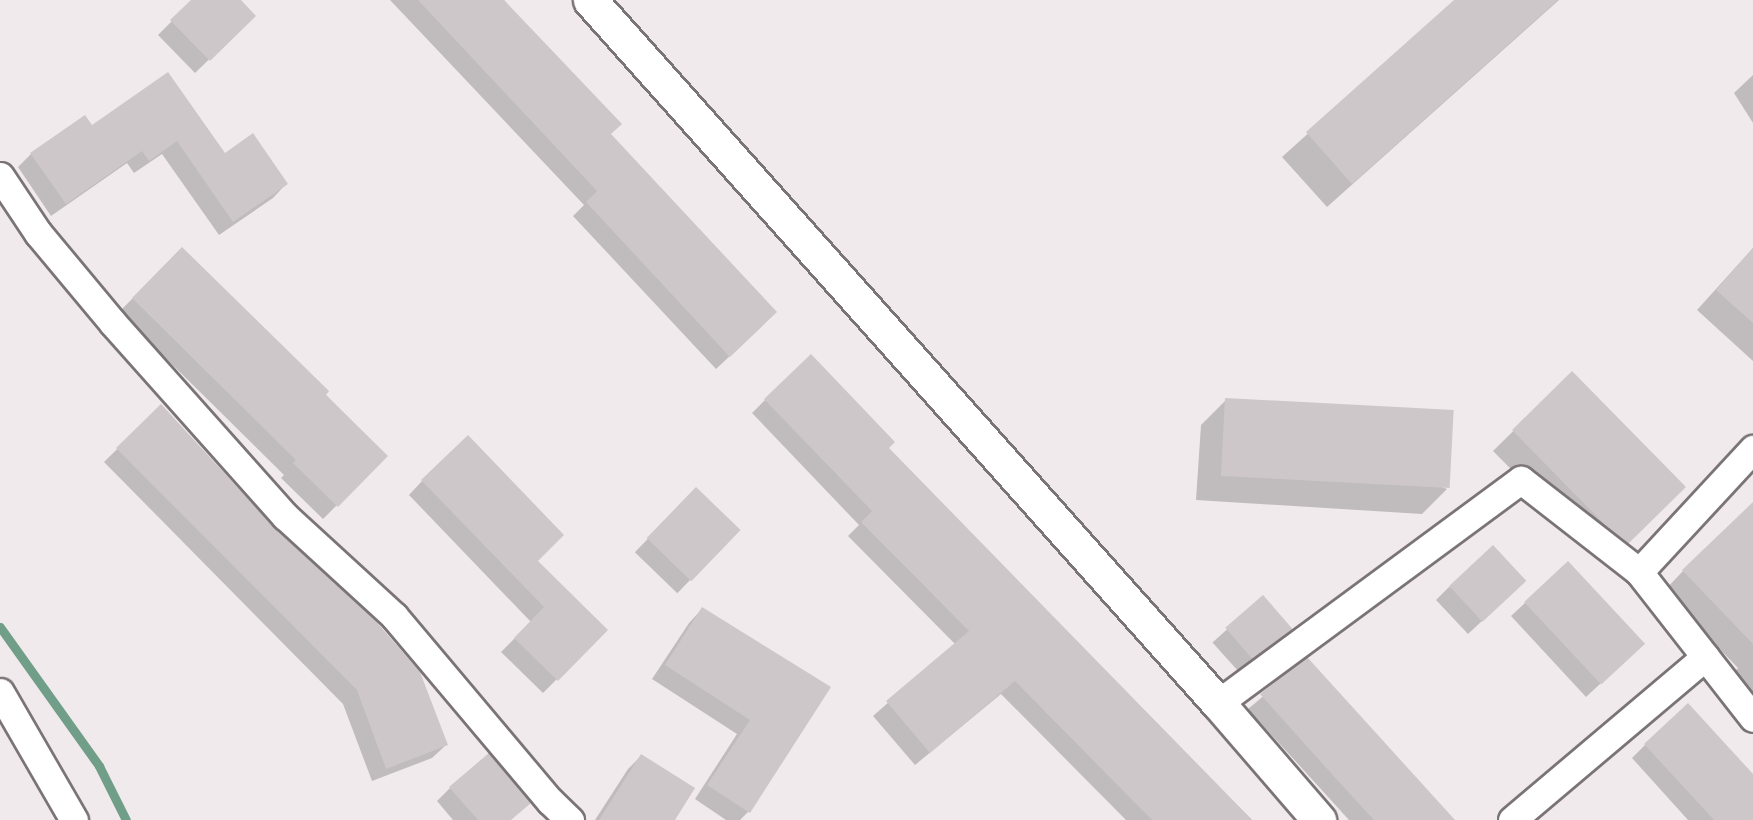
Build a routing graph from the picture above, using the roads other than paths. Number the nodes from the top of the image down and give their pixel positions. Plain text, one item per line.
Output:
1 (590, 0) edge
2 (0, 176) edge
3 (1753, 450) edge
4 (1639, 572) junction
5 (1705, 657) junction
6 (0, 692) edge
7 (1218, 704) junction
8 (1753, 718) edge
9 (74, 820) edge
10 (570, 820) edge
11 (1319, 820) edge
12 (1512, 820) edge

1 - 7 main road
2 - 10 street
3 - 4 street
4 - 5 street
4 - 7 street
5 - 8 street
5 - 12 street
6 - 9 street
7 - 11 main road

